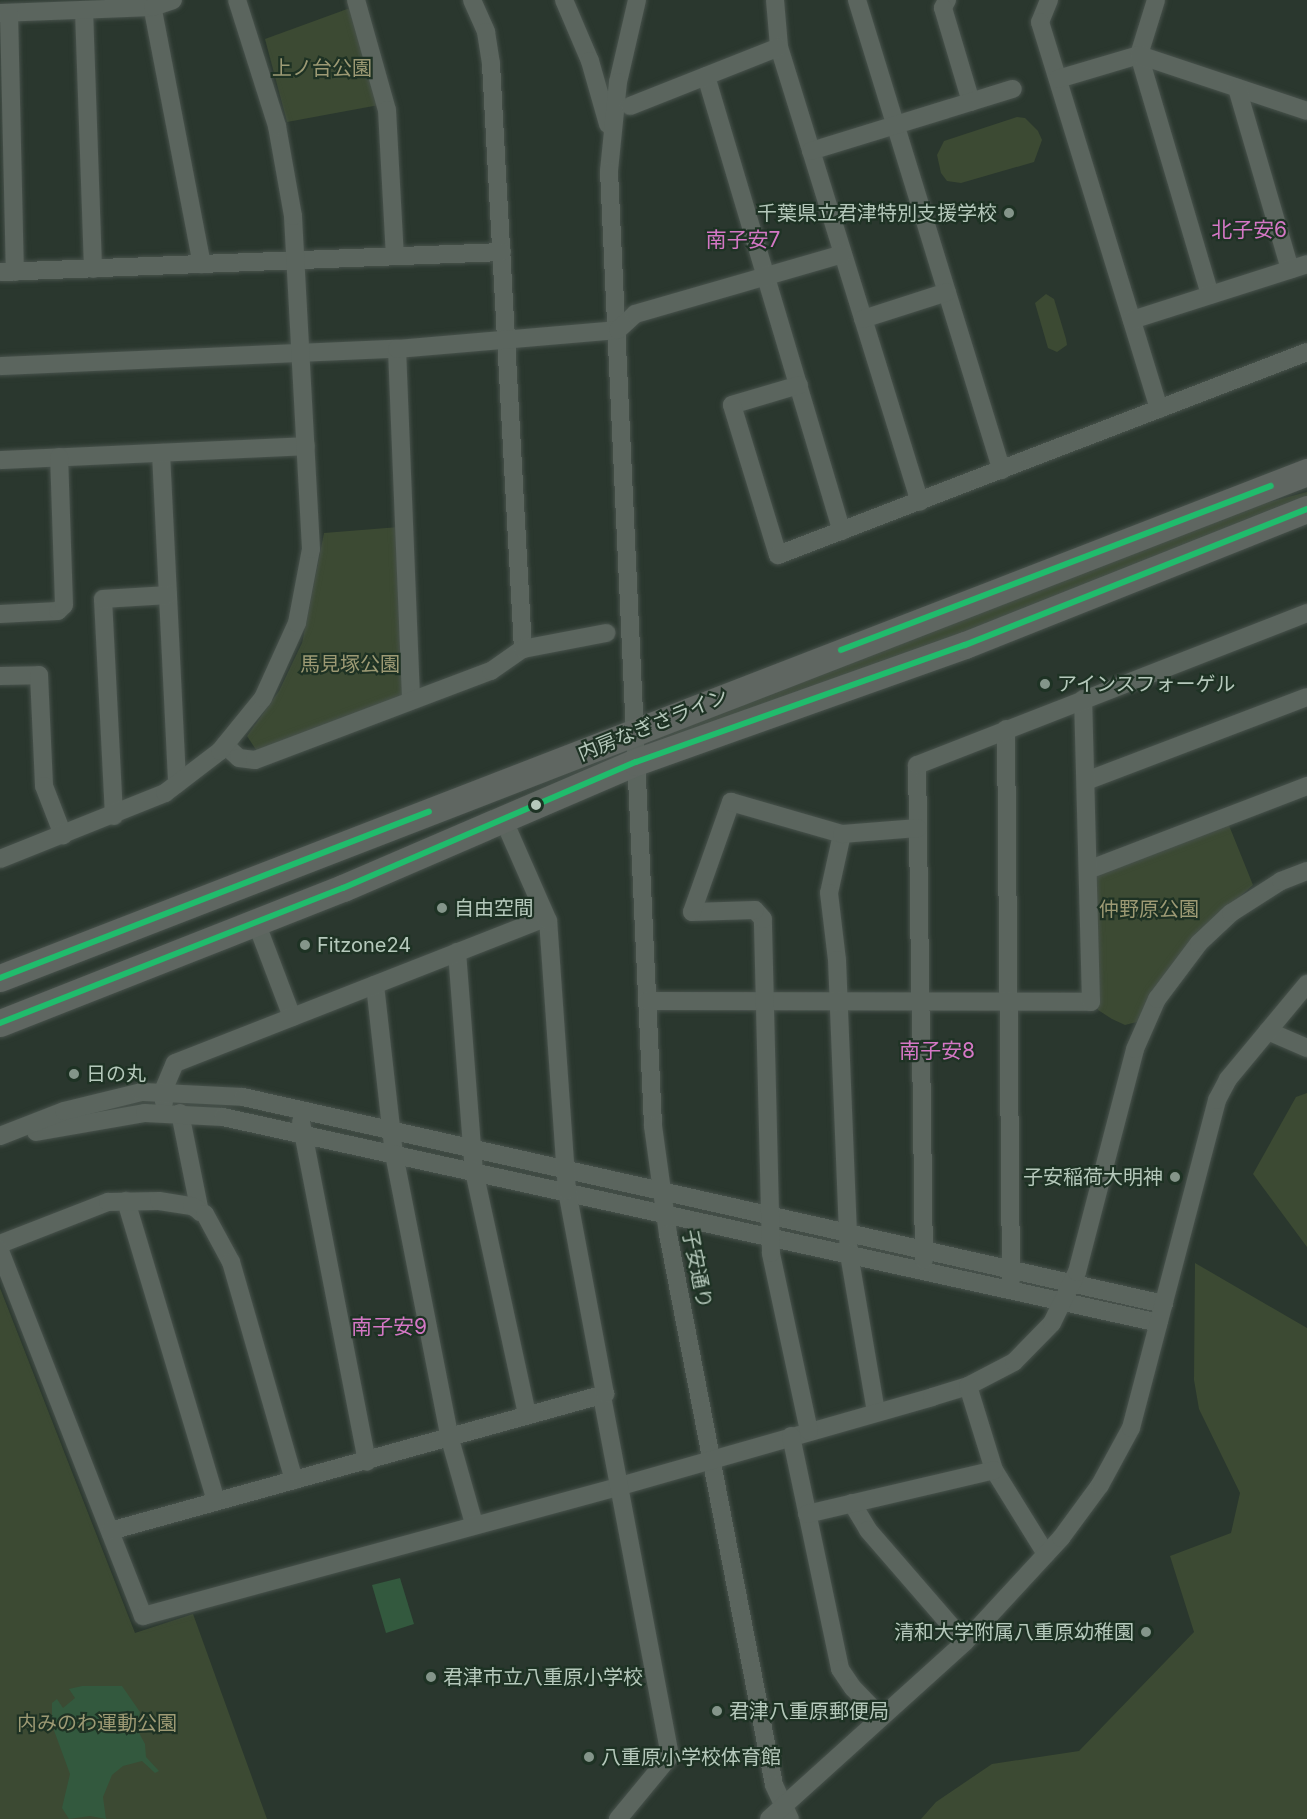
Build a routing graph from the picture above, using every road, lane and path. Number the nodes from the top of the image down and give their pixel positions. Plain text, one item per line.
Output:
1 (173, 0) edge
2 (237, 0) edge
3 (356, 0) edge
4 (472, 0) edge
5 (564, 0) edge
6 (637, 0) edge
7 (775, 0) edge
8 (857, 0) edge
9 (947, 0) edge
10 (1049, 0) edge
11 (1156, 0) edge
12 (152, 4) edge
13 (84, 10) junction
14 (4, 13) edge
15 (779, 47) junction
16 (1140, 55) junction
17 (706, 76) junction
18 (1058, 79) junction
19 (1237, 88) junction
20 (1013, 89) dead end
21 (971, 102) junction
22 (630, 106) dead end
23 (1307, 111) edge
24 (896, 125) junction
25 (610, 132) junction
26 (811, 151) junction
27 (502, 252) junction
28 (843, 254) junction
29 (395, 256) junction
30 (296, 260) junction
31 (202, 264) junction
32 (1299, 267) edge
33 (93, 268) junction
34 (8, 272) edge
35 (767, 278) junction
36 (947, 292) junction
37 (1210, 295) junction
38 (863, 319) junction
39 (1132, 320) junction
40 (618, 330) junction
41 (506, 339) junction
42 (397, 349) junction
43 (1307, 352) edge
44 (301, 354) junction
45 (0, 366) edge
46 (799, 385) junction
47 (1159, 409) junction
48 (306, 446) junction
49 (161, 453) junction
50 (59, 457) junction
51 (0, 460) edge
52 (1002, 470) junction
53 (1307, 472) edge
54 (920, 502) junction
55 (1307, 509) edge
56 (842, 531) junction
57 (168, 595) junction
58 (1307, 613) edge
59 (0, 614) edge
60 (606, 633) dead end
61 (523, 649) junction
62 (0, 676) edge
63 (1307, 697) edge
64 (1083, 699) junction
65 (411, 700) junction
66 (1006, 729) junction
67 (634, 731) junction
68 (225, 745) junction
69 (636, 762) junction
70 (1086, 781) junction
71 (177, 784) junction
72 (1307, 786) edge
73 (114, 816) junction
74 (918, 828) junction
75 (508, 832) dead end
76 (842, 834) junction
77 (63, 835) junction
78 (0, 859) edge
79 (1088, 870) junction
80 (1307, 871) edge
81 (545, 918) junction
82 (259, 930) dead end
83 (457, 952) junction
84 (0, 978) edge
85 (1307, 984) edge
86 (375, 985) junction
87 (647, 1001) junction
88 (764, 1002) junction
89 (839, 1002) junction
90 (922, 1002) junction
91 (1010, 1002) junction
92 (292, 1017) junction
93 (0, 1023) edge
94 (1268, 1031) junction
95 (1307, 1048) edge
96 (163, 1091) junction
97 (301, 1110) junction
98 (172, 1113) junction
99 (391, 1130) junction
100 (301, 1132) junction
101 (0, 1136) edge
102 (0, 1146) edge
103 (471, 1148) junction
104 (394, 1154) junction
105 (565, 1169) junction
106 (474, 1171) junction
107 (661, 1190) junction
108 (567, 1191) junction
109 (126, 1201) junction
110 (200, 1212) junction
111 (664, 1213) junction
112 (770, 1214) junction
113 (848, 1232) junction
114 (770, 1237) junction
115 (0, 1244) edge
116 (926, 1249) junction
117 (0, 1251) edge
118 (849, 1254) junction
119 (1012, 1268) junction
120 (921, 1270) junction
121 (1073, 1281) junction
122 (1011, 1290) junction
123 (1064, 1302) junction
124 (1164, 1304) junction
125 (1159, 1323) junction
126 (968, 1386) junction
127 (602, 1396) junction
128 (876, 1412) junction
129 (527, 1415) junction
130 (809, 1431) junction
131 (791, 1436) junction
132 (450, 1439) junction
133 (711, 1458) junction
134 (368, 1462) junction
135 (994, 1470) junction
136 (294, 1480) junction
137 (617, 1487) junction
138 (216, 1501) junction
139 (852, 1503) junction
140 (807, 1514) junction
141 (474, 1524) junction
142 (110, 1531) junction
143 (1046, 1554) junction
144 (966, 1642) junction
145 (880, 1717) junction
146 (780, 1815) edge
147 (618, 1819) edge

1 - 12 street
2 - 30 street
3 - 29 street
4 - 27 street
5 - 25 street
6 - 25 street
7 - 15 street
8 - 24 street
9 - 21 street
10 - 18 street
11 - 16 street
12 - 13 street
12 - 31 street
13 - 14 street
13 - 33 street
14 - 34 street
15 - 17 street
15 - 26 street
16 - 18 street
16 - 19 street
16 - 37 street
17 - 22 street
17 - 35 street
18 - 39 street
19 - 23 street
19 - 32 street
20 - 21 street
21 - 24 street
24 - 26 street
24 - 36 street
25 - 40 street, 子安通り
26 - 28 street
27 - 29 street
27 - 41 street
28 - 35 street
28 - 38 street
29 - 30 street
30 - 31 street
30 - 44 street
31 - 33 street
32 - 37 street
33 - 34 street
35 - 40 street
35 - 46 street
36 - 38 street
36 - 52 street
37 - 39 street
38 - 54 street
39 - 47 street
40 - 41 street
40 - 67 street, 子安通り
41 - 42 street
41 - 61 street
42 - 44 street
42 - 65 street
43 - 47 street
44 - 45 street
44 - 48 street
46 - 56 street
46 - 56 street
47 - 52 street
48 - 49 street
48 - 68 street
49 - 50 street
49 - 57 street
50 - 51 street
50 - 59 street
52 - 54 street
53 - 67 highway, 内房なぎさライン
54 - 56 street
55 - 69 highway, 内房なぎさライン
57 - 71 street
57 - 73 street
58 - 64 street
60 - 61 street
61 - 65 street
62 - 77 street
63 - 70 street
64 - 66 street
64 - 70 street
65 - 68 street
66 - 74 street
66 - 91 street
67 - 69 street, 子安通り
67 - 84 highway, 内房なぎさライン
68 - 71 street
69 - 87 street, 子安通り
69 - 93 highway, 内房なぎさライン
70 - 79 street
71 - 73 street
72 - 79 street
73 - 77 street
74 - 76 street
74 - 90 street
75 - 81 street
76 - 88 street
76 - 89 street
77 - 78 street
79 - 91 street
80 - 121 street
81 - 83 street
81 - 105 street
82 - 92 street
83 - 86 street
83 - 103 street
85 - 94 street
86 - 92 street
86 - 99 street
87 - 88 street
87 - 107 street, 子安通り
88 - 89 street
88 - 112 street
89 - 90 street
89 - 113 street
90 - 91 street
90 - 116 street
91 - 119 street
92 - 96 street
94 - 95 street
94 - 124 street
96 - 97 street
96 - 98 street
96 - 101 street
97 - 99 street
97 - 100 street
98 - 100 street
98 - 102 street
98 - 110 street
99 - 103 street
99 - 104 street
100 - 104 street
100 - 134 street
103 - 105 street
103 - 106 street
104 - 106 street
104 - 132 street
105 - 107 street
105 - 108 street
106 - 108 street
106 - 129 street
107 - 111 street, 子安通り
107 - 112 street
108 - 111 street
108 - 127 street
109 - 110 street
109 - 115 street
109 - 138 street
110 - 136 street
111 - 114 street
111 - 133 street, 子安通り
112 - 113 street
112 - 114 street
113 - 116 street
113 - 118 street
114 - 118 street
114 - 130 street
116 - 119 street
116 - 120 street
117 - 142 street
118 - 120 street
118 - 128 street
119 - 121 street
119 - 122 street
120 - 122 street
121 - 123 street
121 - 124 street
122 - 123 street
123 - 125 street
123 - 126 street
124 - 125 street
125 - 143 street
126 - 128 street
126 - 135 street
127 - 129 street
127 - 137 street
128 - 130 street
129 - 132 street
130 - 131 street
131 - 133 street
131 - 140 street
132 - 134 street
132 - 141 street
133 - 137 street
133 - 146 street, 子安通り
134 - 136 street
135 - 139 street
135 - 143 street
136 - 138 street
137 - 141 street
137 - 147 street
138 - 142 street
139 - 140 street
139 - 144 street
140 - 145 street
141 - 142 street
143 - 144 street
144 - 145 street
145 - 146 street

